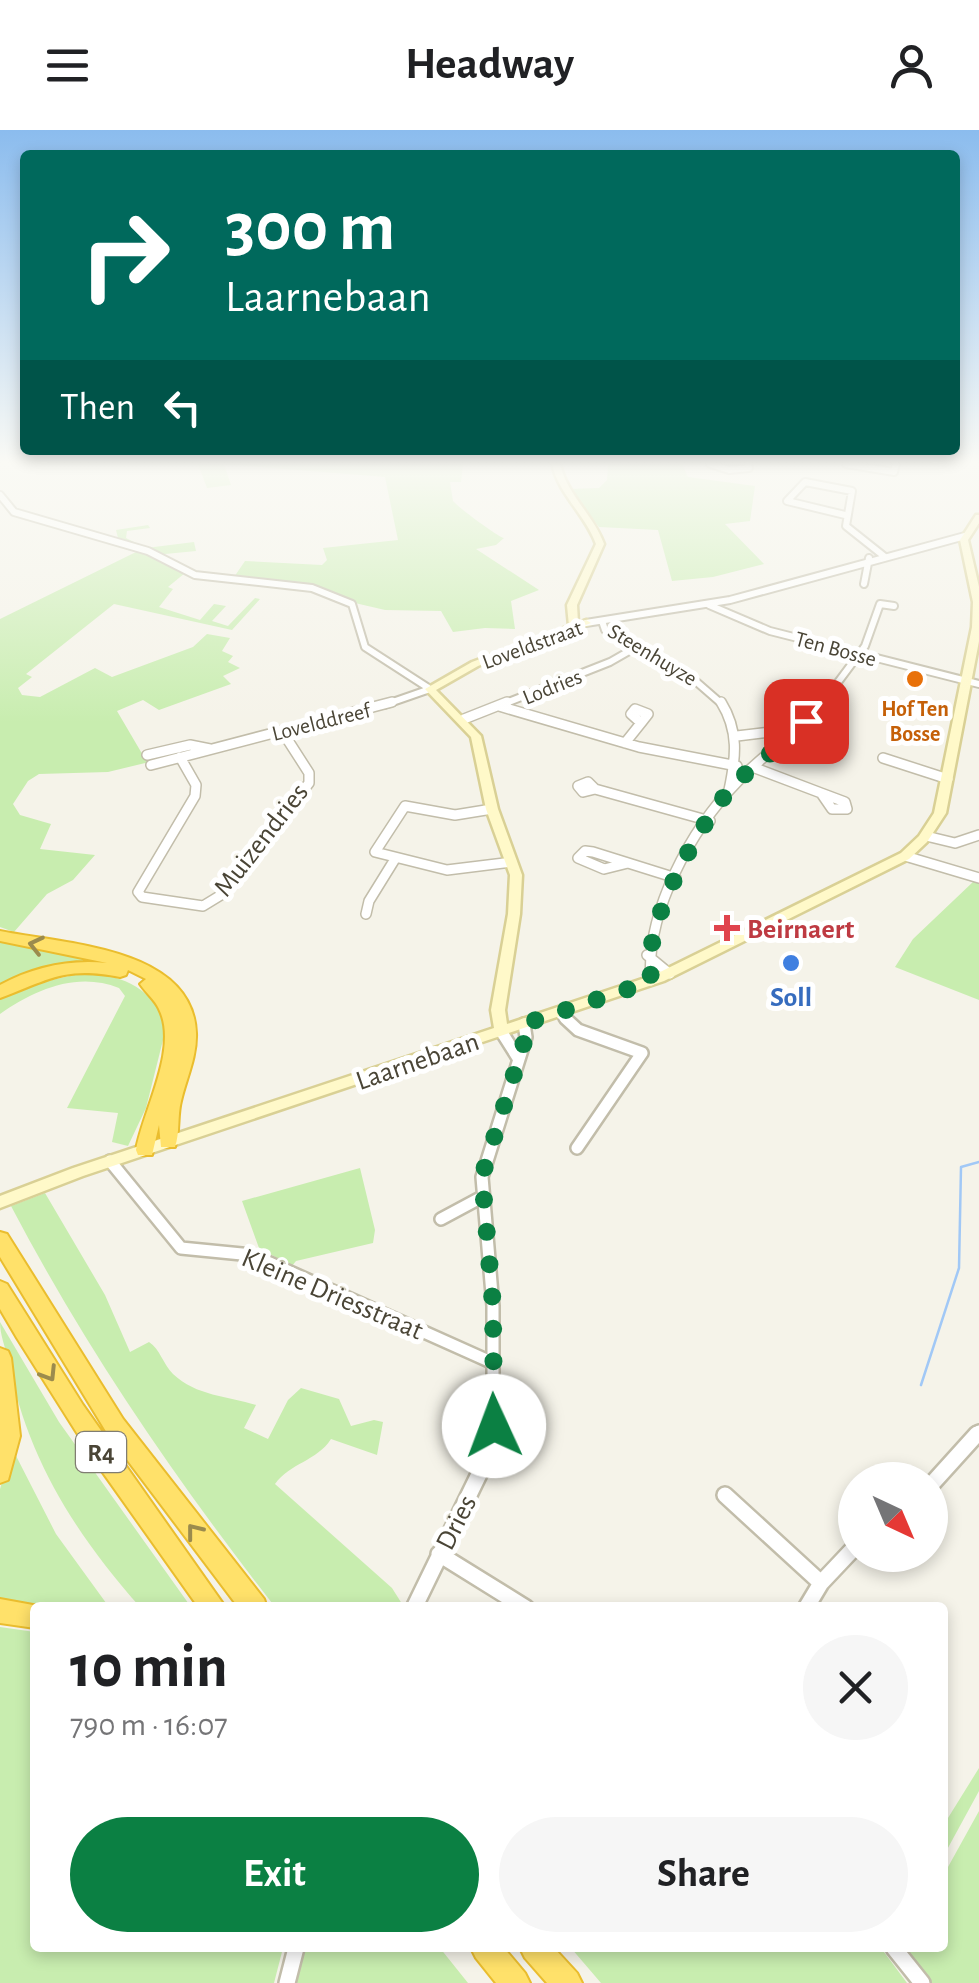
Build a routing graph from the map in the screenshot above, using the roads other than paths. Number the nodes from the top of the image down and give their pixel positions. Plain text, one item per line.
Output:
1 (146, 550) edge
2 (597, 550) edge
3 (868, 550) edge
4 (874, 550) edge
5 (906, 550) edge
6 (968, 550) edge
7 (885, 557) junction
8 (869, 562) junction
9 (864, 584) dead end
10 (870, 602) dead end
11 (709, 604) junction
12 (880, 604) junction
13 (894, 606) dead end
14 (602, 621) junction
15 (580, 624) junction
16 (638, 646) junction
17 (857, 654) junction
18 (973, 683) edge
19 (430, 688) junction
20 (499, 706) junction
21 (464, 719) junction
22 (641, 723) dead end
23 (800, 728) junction
24 (282, 731) junction
25 (737, 736) junction
26 (625, 743) junction
27 (211, 749) junction
28 (147, 755) dead end
29 (180, 757) junction
30 (882, 758) dead end
31 (151, 766) dead end
32 (737, 766) junction
33 (755, 768) junction
34 (948, 779) junction
35 (594, 790) dead end
36 (728, 791) junction
37 (820, 792) dead end
38 (492, 810) junction
39 (710, 821) junction
40 (979, 834) edge
41 (929, 837) junction
42 (904, 856) junction
43 (395, 859) junction
44 (512, 862) junction
45 (628, 863) junction
46 (676, 878) junction
47 (979, 878) edge
48 (366, 914) dead end
49 (0, 936) edge
50 (647, 955) junction
51 (670, 974) junction
52 (652, 981) junction
53 (0, 992) edge
54 (502, 998) junction
55 (558, 1012) junction
56 (524, 1024) junction
57 (501, 1032) junction
58 (518, 1058) junction
59 (168, 1142) junction
60 (578, 1148) dead end
61 (145, 1150) junction
62 (110, 1161) junction
63 (482, 1197) junction
64 (0, 1202) edge
65 (442, 1219) dead end
66 (0, 1240) edge
67 (0, 1290) edge
68 (491, 1347) junction
69 (474, 1355) junction
70 (0, 1358) edge
71 (491, 1362) junction
72 (979, 1430) edge
73 (948, 1468) edge
74 (0, 1472) edge
75 (725, 1495) dead end
76 (439, 1554) junction
77 (838, 1565) edge
78 (821, 1583) junction
79 (210, 1602) edge
80 (250, 1602) edge
81 (417, 1602) edge
82 (516, 1602) edge
83 (810, 1602) edge
84 (0, 1611) edge
85 (30, 1615) edge
86 (295, 1952) edge
87 (489, 1952) edge
88 (539, 1952) edge
89 (897, 1952) edge
90 (287, 1983) edge
91 (516, 1983) edge
92 (566, 1983) edge
93 (922, 1983) edge

1 - 19 street
2 - 15 street
3 - 8 street
4 - 7 street
5 - 7 street, Loveldstraat
6 - 18 street, Laarnebaan
7 - 8 street, Loveldstraat
8 - 9 street
8 - 11 street, Loveldstraat
10 - 12 street
11 - 14 street, Loveldstraat
11 - 17 street, Ten Bosse
12 - 13 street
12 - 17 street
14 - 15 street, Loveldstraat
14 - 16 street, Steenhuyze
15 - 19 street, Loveldstraat
16 - 20 street, Lodries
16 - 25 street, Steenhuyze
17 - 18 street, Ten Bosse
17 - 23 street
18 - 34 street, Laarnebaan
19 - 21 street
19 - 24 street, Lovelddreef
20 - 21 street, Lodries
20 - 26 street
21 - 38 street
22 - 26 street
23 - 25 street
23 - 33 street
24 - 27 street, Lovelddreef
24 - 29 street, Muizendries
25 - 32 street, Steenhuyze
26 - 32 street
27 - 28 street, Lovelddreef
27 - 29 street, Lovelddreef
29 - 31 street, Lovelddreef
30 - 34 street
32 - 36 street, Steenhuyze
33 - 36 street
33 - 37 street
34 - 41 street, Laarnebaan
35 - 39 street
36 - 39 street
38 - 43 street
38 - 44 street
39 - 46 street
40 - 41 street
41 - 42 street, Laarnebaan
42 - 47 street
42 - 51 street, Laarnebaan
43 - 44 street
43 - 48 street
44 - 54 street
45 - 45 street
45 - 46 street
46 - 50 street
59 -> 49 highway
50 - 51 street
50 - 52 street
51 - 52 street, Laarnebaan
52 - 55 street, Laarnebaan
53 - 61 highway
54 - 56 street
54 - 57 street
55 - 56 street, Laarnebaan
55 - 60 street
56 - 57 street, Laarnebaan
56 - 58 street, Dries
57 - 58 street
57 - 59 street, Laarnebaan
58 - 63 street, Dries
59 - 61 street, Laarnebaan
61 - 62 street, Laarnebaan
62 - 64 street, Laarnebaan
62 - 69 street, Kleine Driesstraat
63 - 65 street
63 - 68 street, Dries
80 -> 66 highway, R4
67 -> 79 highway, R4
68 - 69 street
68 - 71 street, Dries
69 - 71 street, Kleine Driesstraat
70 - 74 highway
71 - 76 street, Dries
72 - 73 street
75 - 78 street
76 - 81 street, Dries
76 - 82 street
77 - 78 street
78 - 83 street
84 - 85 highway
86 - 90 street
87 - 91 highway
88 - 92 highway
89 - 93 street

